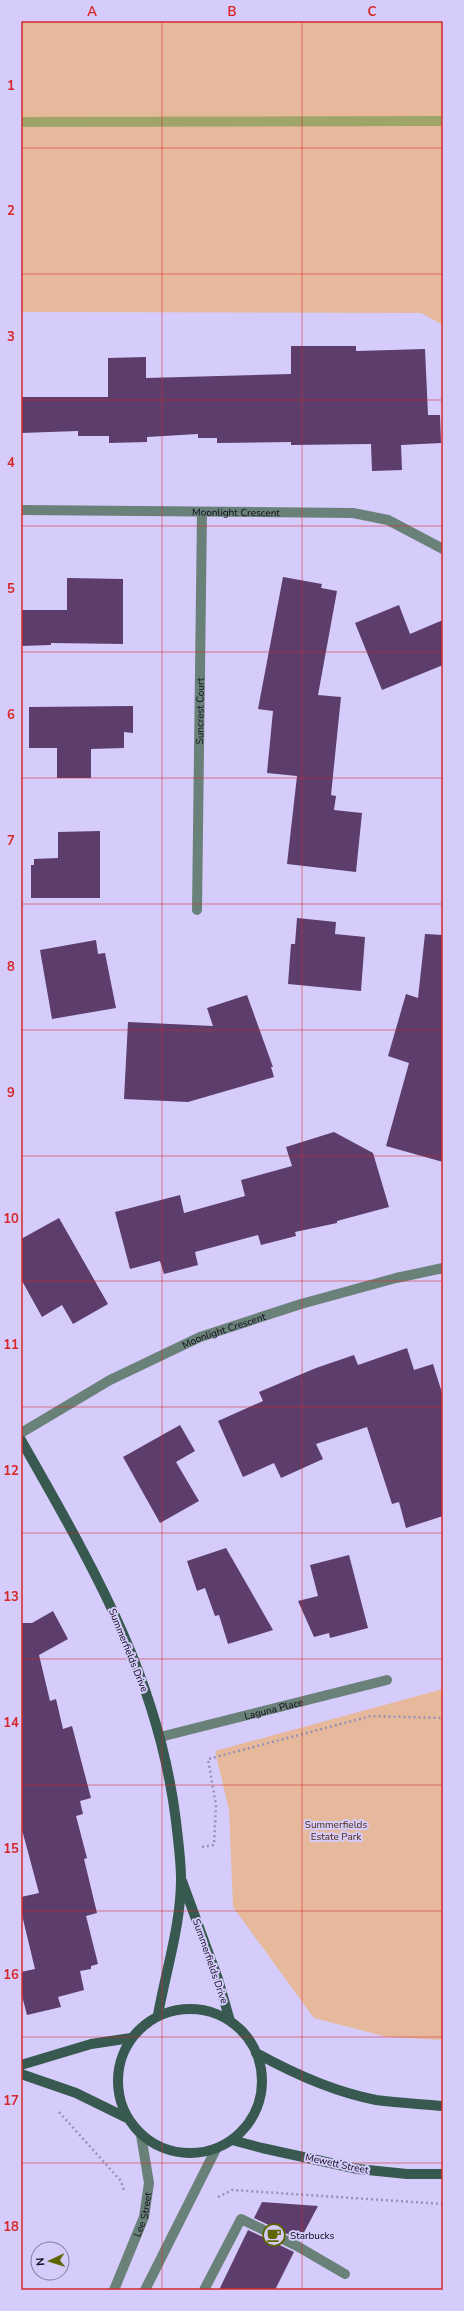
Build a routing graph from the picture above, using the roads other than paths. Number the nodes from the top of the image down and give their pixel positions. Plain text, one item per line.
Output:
1 (21, 510) edge
2 (202, 512) junction
3 (443, 550) edge
4 (197, 910) dead end
5 (443, 1268) edge
6 (21, 1433) edge
7 (21, 1440) edge
8 (387, 1680) dead end
9 (160, 1737) junction
10 (181, 1880) junction
11 (158, 2015) junction
12 (230, 2021) junction
13 (131, 2038) junction
14 (256, 2053) junction
15 (21, 2065) edge
16 (21, 2074) edge
17 (443, 2106) edge
18 (127, 2118) junction
19 (141, 2135) junction
20 (232, 2140) junction
21 (216, 2149) junction
22 (443, 2174) edge
23 (345, 2274) dead end
24 (114, 2290) edge
25 (145, 2290) edge
26 (204, 2290) edge

1 - 2 street, Moonlight Crescent
2 - 3 street, Moonlight Crescent
2 - 4 street, Suncrest Court
5 - 6 street, Moonlight Crescent
7 - 9 main road, Summerfields Drive
8 - 9 street, Laguna Place
9 - 10 main road, Summerfields Drive
10 - 11 main road, Summerfields Drive
10 - 12 main road, Summerfields Drive
11 - 12 main road
11 - 13 main road
12 - 14 main road
13 - 15 main road
13 - 18 main road
14 - 17 main road
14 - 20 main road
16 - 18 main road
18 - 19 main road
19 - 21 main road
19 - 24 street, Lee Street
20 - 21 main road
20 - 22 main road, Mewett Street
21 - 25 street
23 - 26 street

